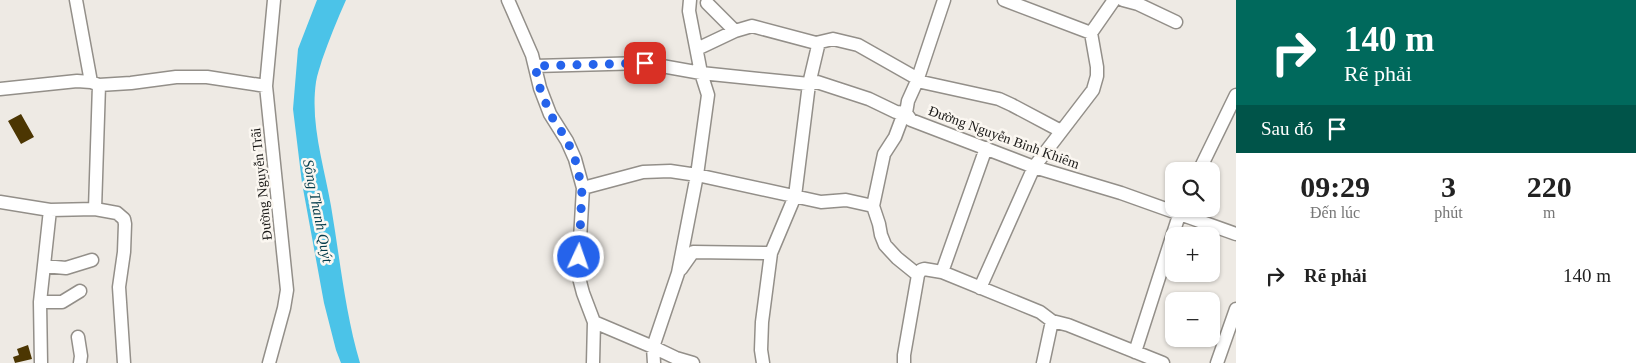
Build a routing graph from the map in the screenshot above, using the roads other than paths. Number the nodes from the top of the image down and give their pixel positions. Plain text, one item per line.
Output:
1 (76, 0) edge
2 (274, 0) edge
3 (508, 0) edge
4 (690, 0) edge
5 (944, 0) edge
6 (1004, 0) edge
7 (1114, 0) edge
8 (1123, 0) edge
9 (707, 3) dead end
10 (1176, 22) dead end
11 (735, 31) junction
12 (1091, 33) junction
13 (816, 43) junction
14 (697, 49) junction
15 (535, 66) junction
16 (701, 73) junction
17 (917, 80) junction
18 (95, 83) junction
19 (809, 84) junction
20 (266, 86) junction
21 (0, 89) edge
22 (1236, 95) edge
23 (907, 115) junction
24 (1062, 131) junction
25 (986, 148) junction
26 (1203, 162) edge
27 (1034, 167) junction
28 (697, 175) junction
29 (582, 188) junction
30 (795, 196) junction
31 (0, 202) edge
32 (873, 206) junction
33 (1165, 206) edge
34 (95, 209) junction
35 (50, 210) junction
36 (1178, 217) edge
37 (1195, 217) edge
38 (1236, 234) edge
39 (771, 253) junction
40 (92, 260) dead end
41 (44, 266) junction
42 (942, 272) junction
43 (678, 273) junction
44 (918, 275) junction
45 (980, 288) junction
46 (80, 291) dead end
47 (40, 302) junction
48 (1236, 309) edge
49 (1052, 321) junction
50 (594, 322) junction
51 (78, 337) dead end
52 (652, 347) junction
53 (1135, 352) junction
54 (41, 363) edge
55 (80, 363) edge
56 (124, 363) edge
57 (269, 363) edge
58 (593, 363) edge
59 (654, 363) edge
60 (693, 363) edge
61 (763, 363) edge
62 (904, 363) edge
63 (1043, 363) edge
64 (1163, 363) edge
65 (1217, 363) edge

1 - 18 street
2 - 20 street, Đường Nguyễn Trãi
3 - 15 street
4 - 14 street
5 - 17 street, Đường Nguyễn Bỉnh Khiêm
6 - 12 street
7 - 12 street
8 - 10 street
9 - 11 street
11 - 13 street
11 - 14 street
12 - 24 street
13 - 17 street
13 - 19 street
14 - 16 street
15 - 16 street
15 - 29 street
16 - 19 street
16 - 28 street
17 - 23 street, Đường Nguyễn Bỉnh Khiêm
17 - 24 street
18 - 20 street
18 - 21 street
18 - 34 street
19 - 23 street
19 - 30 street
20 - 57 street, Đường Nguyễn Trãi
22 - 26 street
23 - 25 street, Đường Nguyễn Bỉnh Khiêm
23 - 32 street
24 - 27 street
25 - 27 street, Đường Nguyễn Bỉnh Khiêm
25 - 42 street
27 - 33 street, Đường Nguyễn Bỉnh Khiêm
27 - 45 street
28 - 29 street
28 - 30 street
28 - 43 street
29 - 50 street
30 - 32 street
30 - 39 street
31 - 35 street
32 - 44 street
34 - 35 street
34 - 56 street
35 - 41 street
36 - 53 street
37 - 38 street, Đường Nguyễn Bỉnh Khiêm
39 - 43 street
39 - 61 street
40 - 41 street
41 - 47 street
42 - 44 street
42 - 45 street
43 - 52 street
44 - 62 street
45 - 49 street
46 - 47 street
47 - 54 street
48 - 65 street
49 - 53 street
49 - 63 street
50 - 52 street
50 - 58 street
51 - 55 street
52 - 59 street
52 - 60 street
53 - 64 street

